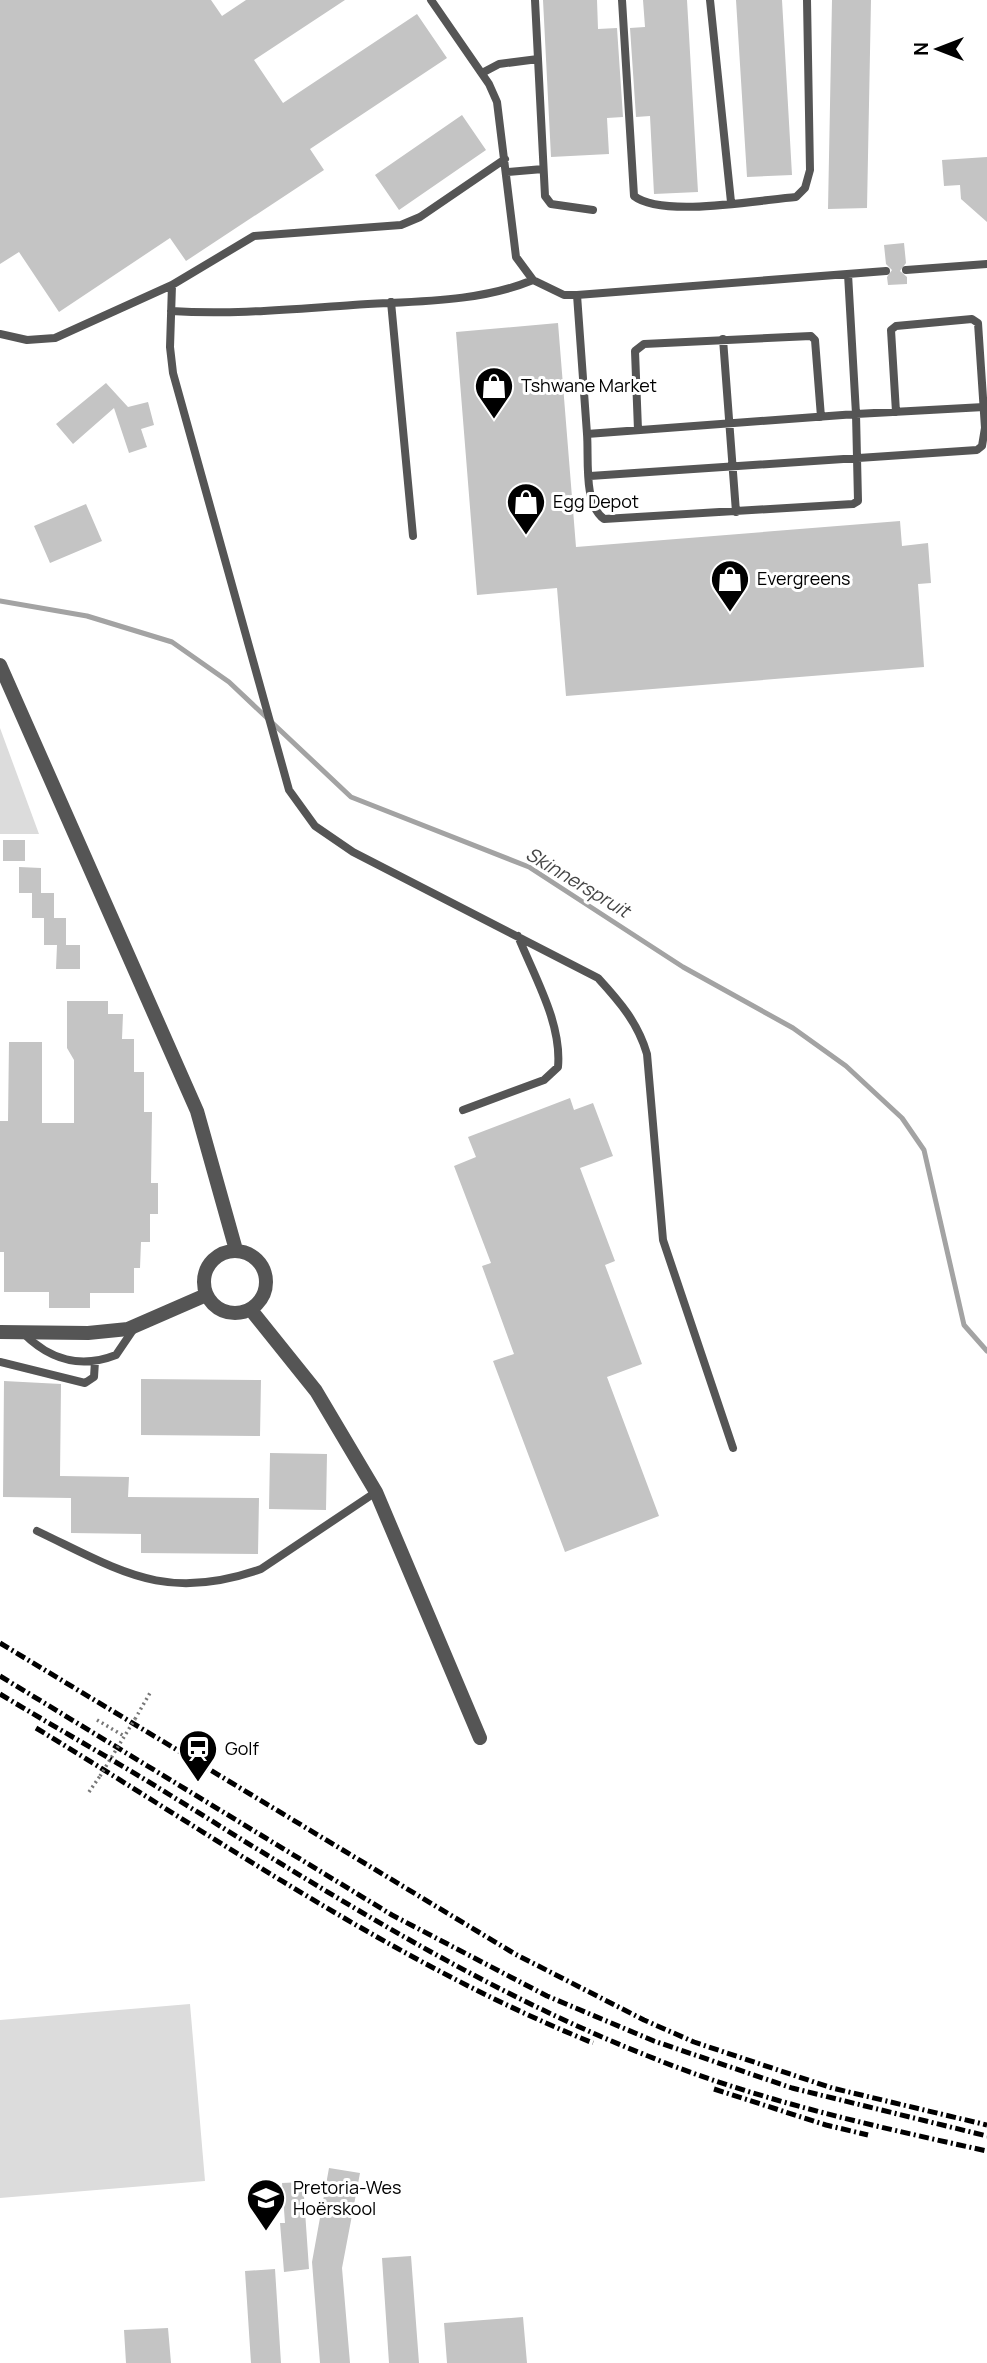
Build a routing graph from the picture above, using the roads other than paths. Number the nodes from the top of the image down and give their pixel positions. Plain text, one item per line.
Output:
1 (430, 0) edge
2 (535, 0) edge
3 (622, 0) edge
4 (710, 0) edge
5 (807, 0) edge
6 (538, 60) junction
7 (482, 73) junction
8 (505, 159) junction
9 (543, 169) junction
10 (507, 172) junction
11 (731, 202) junction
12 (593, 210) dead end
13 (987, 264) edge
14 (906, 270) dead end
15 (886, 271) dead end
16 (848, 274) junction
17 (533, 280) junction
18 (172, 285) junction
19 (577, 295) junction
20 (391, 302) junction
21 (171, 311) junction
22 (0, 334) edge
23 (723, 339) junction
24 (984, 407) junction
25 (896, 412) junction
26 (856, 414) junction
27 (821, 416) junction
28 (729, 423) junction
29 (638, 430) junction
30 (587, 434) junction
31 (859, 457) junction
32 (732, 466) junction
33 (590, 476) junction
34 (736, 512) junction
35 (413, 536) dead end
36 (0, 664) edge
37 (518, 936) junction
38 (463, 1110) dead end
39 (236, 1250) junction
40 (206, 1295) junction
41 (251, 1310) junction
42 (135, 1327) junction
43 (0, 1332) edge
44 (23, 1332) junction
45 (95, 1361) junction
46 (0, 1362) edge
47 (733, 1448) dead end
48 (376, 1492) junction
49 (37, 1531) dead end
50 (480, 1738) dead end

1 - 7 lane
2 - 6 lane
3 - 11 lane
4 - 11 lane
5 - 11 lane
6 - 7 lane
6 - 9 lane
7 - 8 lane
8 - 10 lane
8 - 18 lane
9 - 10 lane
9 - 12 lane
10 - 17 lane
13 - 14 lane
15 - 16 lane
16 - 19 lane
16 - 26 lane
17 - 19 lane
17 - 20 lane
18 - 21 lane
18 - 22 lane
19 - 30 lane
20 - 21 lane
20 - 35 lane
21 - 37 lane
23 - 27 lane
23 - 28 lane
23 - 29 lane
24 - 25 lane
24 - 25 lane
24 - 31 lane
25 - 26 lane
26 - 27 lane
26 - 31 lane
27 - 28 lane
28 - 29 lane
28 - 32 lane
29 - 30 lane
30 - 33 lane
31 - 32 lane
31 - 34 lane
32 - 33 lane
32 - 34 lane
33 - 34 lane
36 - 39 street
37 - 38 lane
37 - 47 lane
39 - 40 street
39 - 41 street
40 - 41 street
40 - 42 street
41 - 48 street
42 - 44 street
42 - 45 lane
43 - 44 street
44 - 45 lane
45 - 46 lane
48 - 49 lane
48 - 50 street

